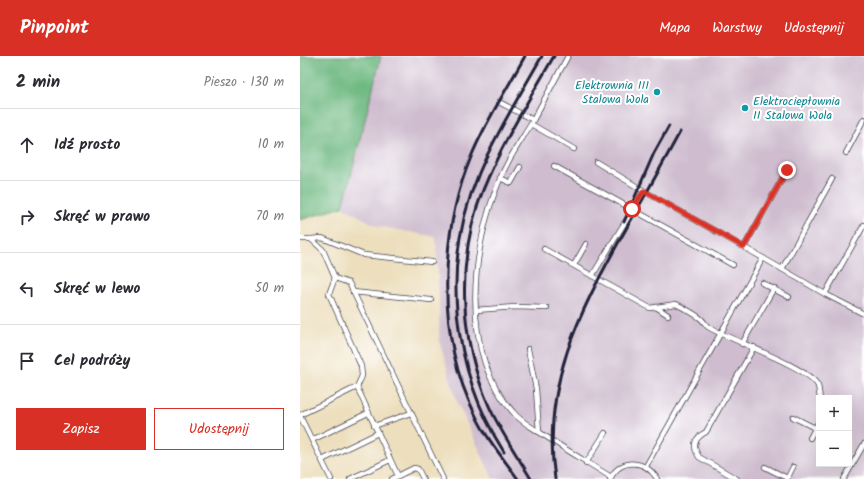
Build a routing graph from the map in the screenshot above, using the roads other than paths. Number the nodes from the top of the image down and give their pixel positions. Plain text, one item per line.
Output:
1 (568, 56) edge
2 (499, 102) dead end
3 (864, 119) edge
4 (532, 122) junction
5 (574, 149) dead end
6 (846, 153) dead end
7 (596, 162) dead end
8 (554, 166) dead end
9 (520, 167) dead end
10 (787, 170) dead end
11 (500, 178) junction
12 (832, 179) dead end
13 (644, 191) junction
14 (632, 209) junction
15 (864, 225) edge
16 (300, 239) edge
17 (312, 239) junction
18 (586, 244) dead end
19 (744, 247) junction
20 (544, 249) dead end
21 (763, 258) junction
22 (432, 262) dead end
23 (574, 265) junction
24 (733, 265) dead end
25 (782, 269) junction
26 (592, 276) junction
27 (335, 278) junction
28 (762, 282) dead end
29 (774, 288) junction
30 (353, 292) junction
31 (825, 294) junction
32 (789, 297) dead end
33 (431, 300) dead end
34 (656, 307) junction
35 (547, 308) dead end
36 (476, 310) junction
37 (864, 314) edge
38 (668, 315) dead end
39 (721, 332) junction
40 (742, 344) junction
41 (754, 347) junction
42 (528, 349) dead end
43 (357, 388) junction
44 (820, 395) edge
45 (411, 413) junction
46 (368, 414) junction
47 (300, 415) edge
48 (793, 417) dead end
49 (374, 426) junction
50 (815, 428) joint
51 (539, 432) junction
52 (378, 433) junction
53 (605, 433) dead end
54 (810, 438) dead end
55 (312, 440) junction
56 (864, 444) edge
57 (322, 460) junction
58 (390, 460) junction
59 (586, 462) junction
60 (646, 466) junction
61 (765, 467) dead end
62 (793, 467) dead end
63 (398, 476) junction
64 (611, 478) edge
65 (787, 478) edge
66 (331, 479) edge
67 (350, 479) edge
68 (392, 479) edge
69 (423, 479) edge
70 (443, 479) edge
71 (657, 479) edge
72 (737, 479) edge
73 (844, 479) edge

1 - 4 lane
2 - 4 lane
3 - 6 lane
4 - 5 lane
4 - 11 lane
7 - 13 lane
8 - 14 lane
9 - 11 lane
10 - 19 lane
11 - 36 lane
12 - 25 lane
13 - 14 lane
13 - 19 lane
14 - 24 lane
14 - 26 lane
15 - 31 lane
16 - 17 lane
17 - 22 lane
17 - 27 lane
18 - 23 lane
19 - 21 lane
20 - 23 lane
21 - 25 lane
21 - 39 lane
23 - 26 lane
25 - 31 lane
26 - 34 lane
27 - 30 lane
27 - 43 lane
28 - 29 lane
29 - 32 lane
29 - 40 lane
30 - 33 lane
30 - 45 lane
31 - 37 lane
34 - 38 lane
34 - 39 lane
35 - 36 lane
36 - 51 lane
39 - 40 lane
39 - 60 lane
40 - 41 lane
41 - 44 lane
41 - 72 lane
42 - 51 lane
43 - 46 lane
43 - 47 lane
45 - 49 lane
45 - 70 lane
46 - 49 lane
46 - 55 lane
47 - 55 lane
48 - 50 lane
49 - 52 lane
50 - 54 lane
51 - 59 lane
52 - 57 lane
52 - 58 lane
53 - 59 lane
55 - 57 lane
56 - 73 lane
57 - 66 lane
58 - 63 lane
58 - 67 lane
59 - 64 lane
60 - 64 lane
60 - 71 lane
61 - 65 lane
62 - 65 lane
63 - 68 lane
63 - 69 lane

